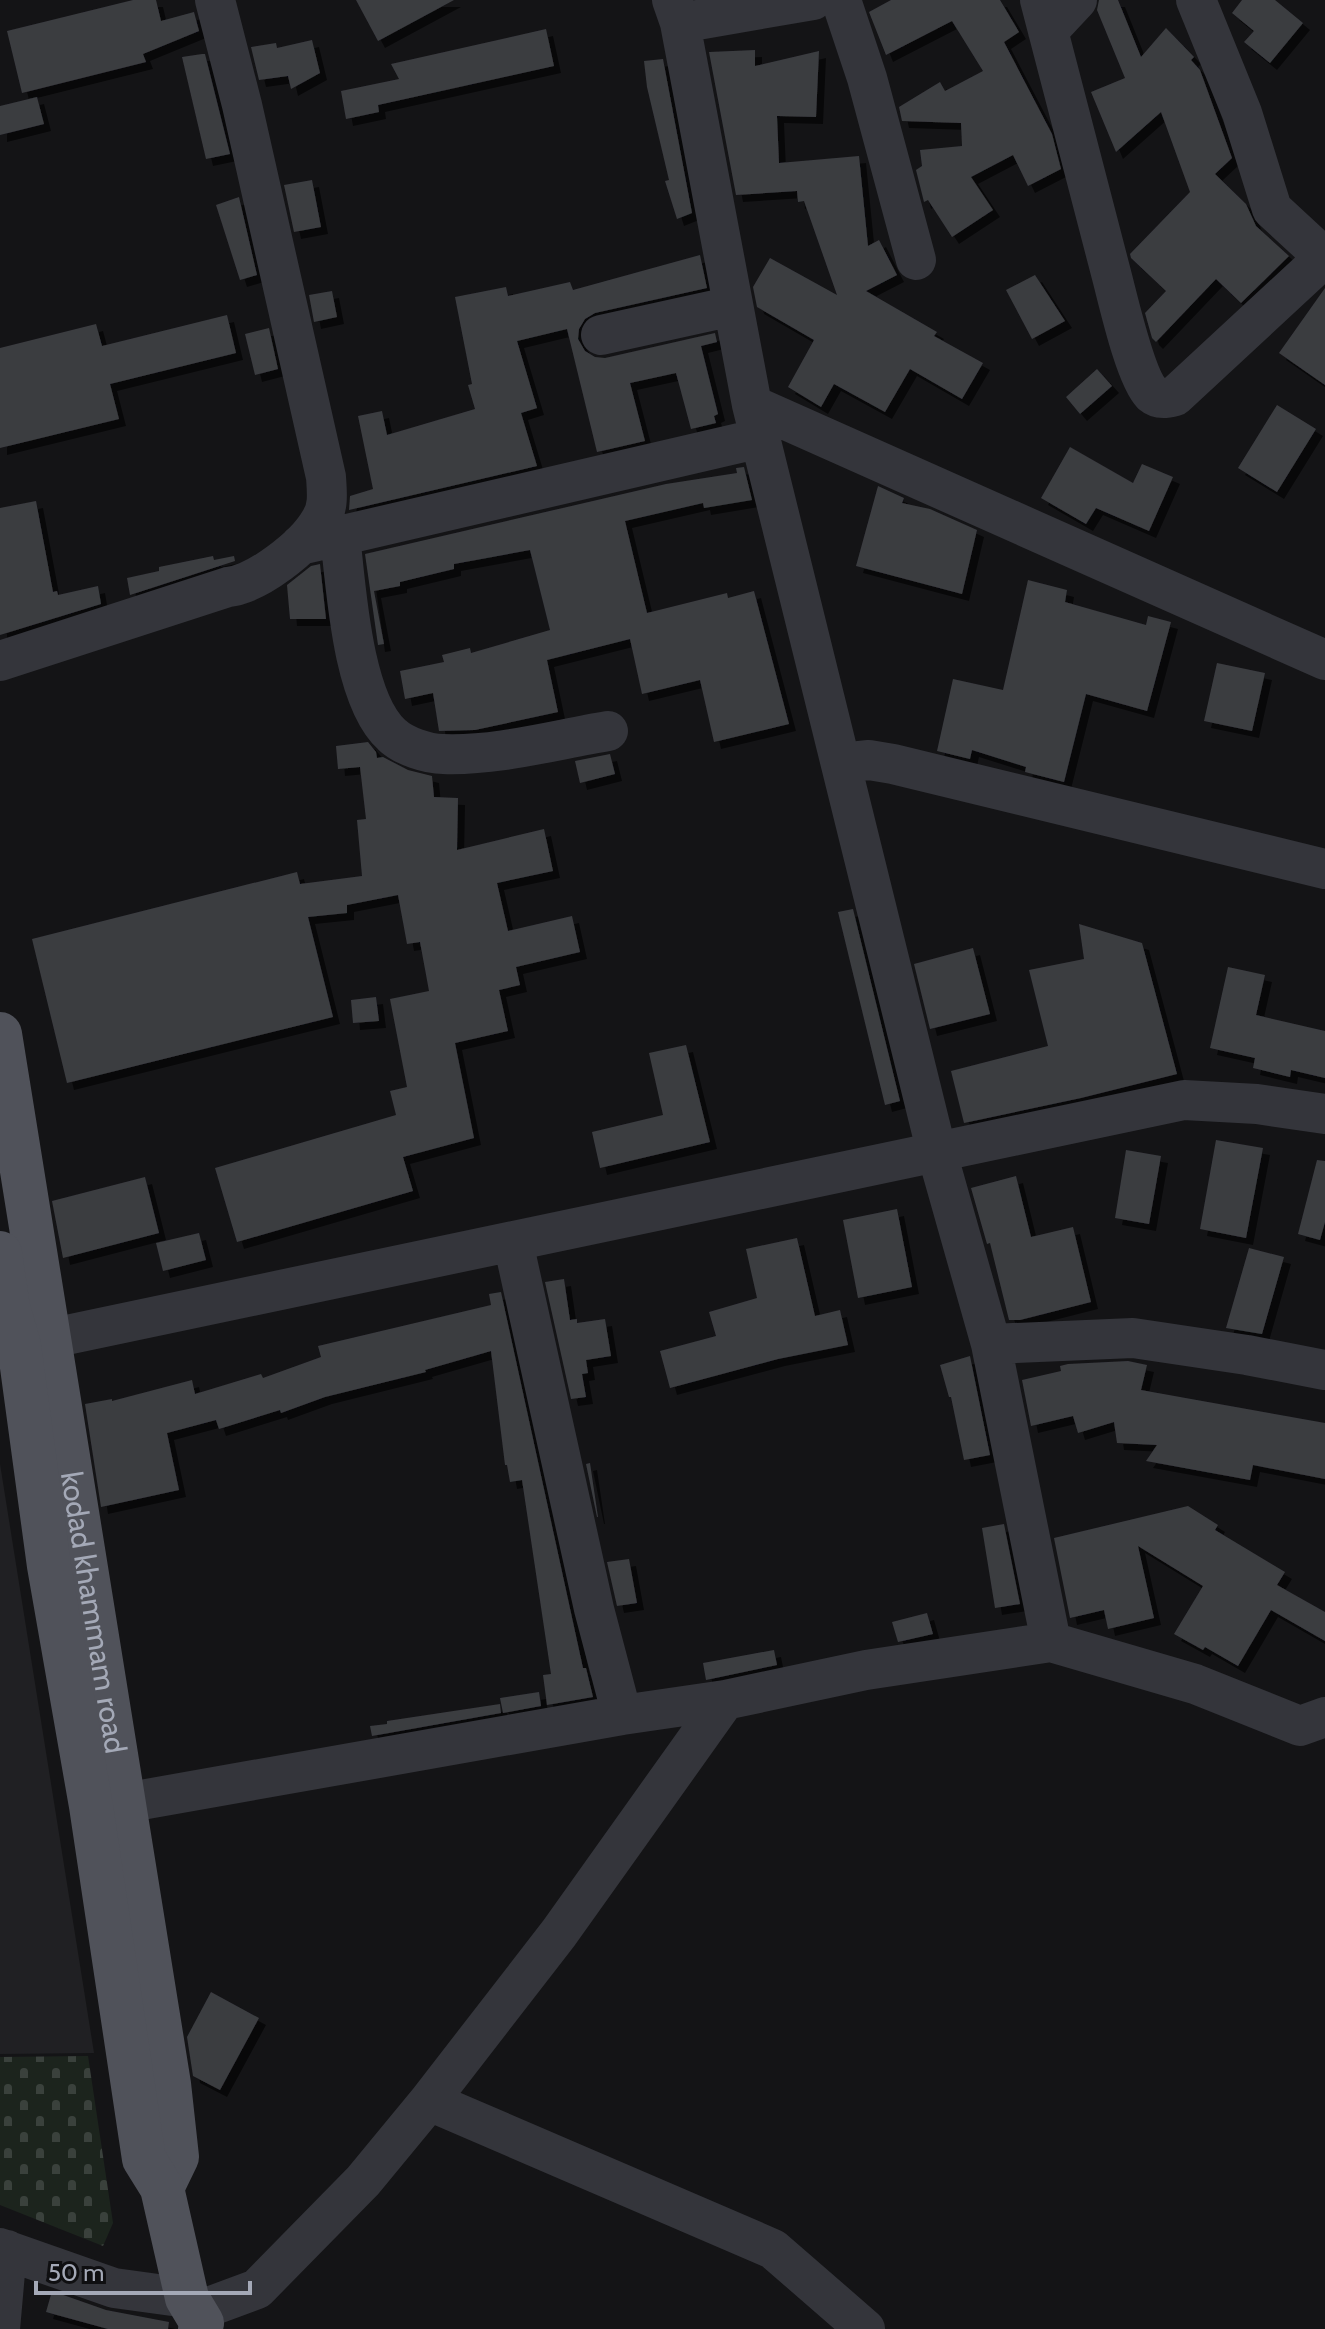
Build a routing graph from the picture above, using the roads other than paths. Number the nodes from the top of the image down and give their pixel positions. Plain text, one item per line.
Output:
1 (215, 0) edge
2 (813, 0) edge
3 (841, 0) edge
4 (1077, 0) edge
5 (1196, 0) edge
6 (676, 11) edge
7 (1044, 15) edge
8 (1325, 257) edge
9 (916, 260) dead end
10 (733, 306) junction
11 (601, 335) dead end
12 (757, 422) junction
13 (340, 535) junction
14 (300, 545) junction
15 (1325, 660) edge
16 (0, 661) edge
17 (608, 731) dead end
18 (841, 763) junction
19 (1325, 869) edge
20 (0, 1034) edge
21 (1325, 1114) edge
22 (937, 1153) junction
23 (513, 1242) junction
24 (0, 1253) edge
25 (34, 1342) junction
26 (991, 1344) junction
27 (1325, 1370) edge
28 (1051, 1642) junction
29 (725, 1700) junction
30 (622, 1715) junction
31 (1325, 1717) edge
32 (124, 1803) junction
33 (429, 2101) junction
34 (162, 2188) junction
35 (4, 2249) edge
36 (199, 2318) edge
37 (0, 2329) edge
38 (865, 2329) edge

1 - 14 street
2 - 6 street
3 - 9 street
4 - 7 street
5 - 8 street
6 - 10 street
7 - 8 street
10 - 11 street
10 - 12 street
12 - 13 street
12 - 15 street
12 - 18 street
13 - 14 street
13 - 17 street
14 - 16 street
18 - 19 street
18 - 22 street
20 - 25 main road, kodad khammam road
21 - 22 street
22 - 23 street
22 - 26 street
23 - 25 street
23 - 30 street
24 - 25 main road, kodad khammam road
25 - 32 main road, kodad khammam road
25 - 34 main road, kodad khammam road
26 - 27 street
26 - 28 street
28 - 29 street
28 - 31 street
29 - 30 street
29 - 33 street
30 - 32 street
32 - 34 main road, kodad khammam road
33 - 36 street
33 - 38 street
34 - 36 main road, kodad khammam road
35 - 36 street
35 - 37 street

